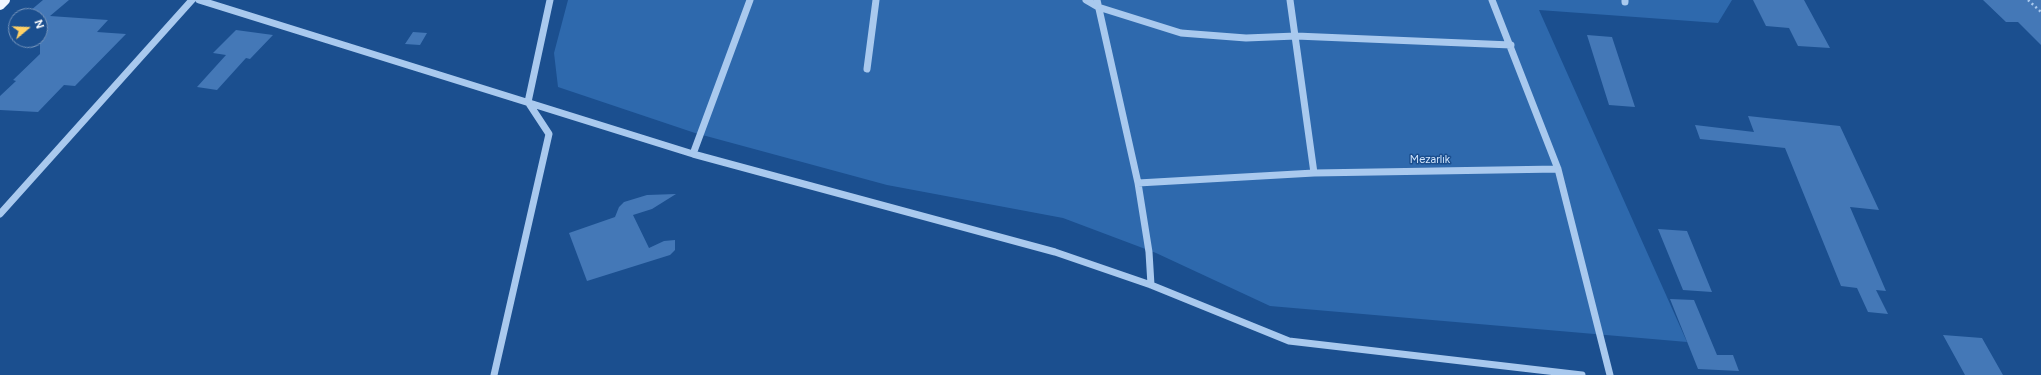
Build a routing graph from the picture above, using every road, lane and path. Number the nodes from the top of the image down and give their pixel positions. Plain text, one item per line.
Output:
1 (5, 0) edge
2 (192, 0) edge
3 (199, 0) edge
4 (550, 0) edge
5 (750, 0) edge
6 (876, 0) edge
7 (1086, 0) edge
8 (1290, 0) edge
9 (1492, 0) edge
10 (2028, 0) edge
11 (1097, 3) edge
12 (0, 5) edge
13 (2041, 12) edge
14 (1296, 36) junction
15 (1511, 45) junction
16 (867, 70) dead end
17 (528, 102) junction
18 (693, 154) junction
19 (1558, 169) junction
20 (1314, 173) junction
21 (1138, 183) junction
22 (0, 214) edge
23 (1151, 285) junction
24 (494, 375) edge
25 (1582, 375) edge
26 (1610, 375) edge

1 - 12 main road
2 - 22 street
3 - 17 street
4 - 17 street
5 - 18 street
6 - 16 street
7 - 11 street
8 - 14 street
9 - 15 street
10 - 13 path
11 - 14 street
11 - 21 street
14 - 15 street
14 - 20 street
15 - 19 street
17 - 18 street
17 - 24 street
18 - 23 street
19 - 20 street
19 - 26 street
20 - 21 street
21 - 23 street
23 - 25 street

